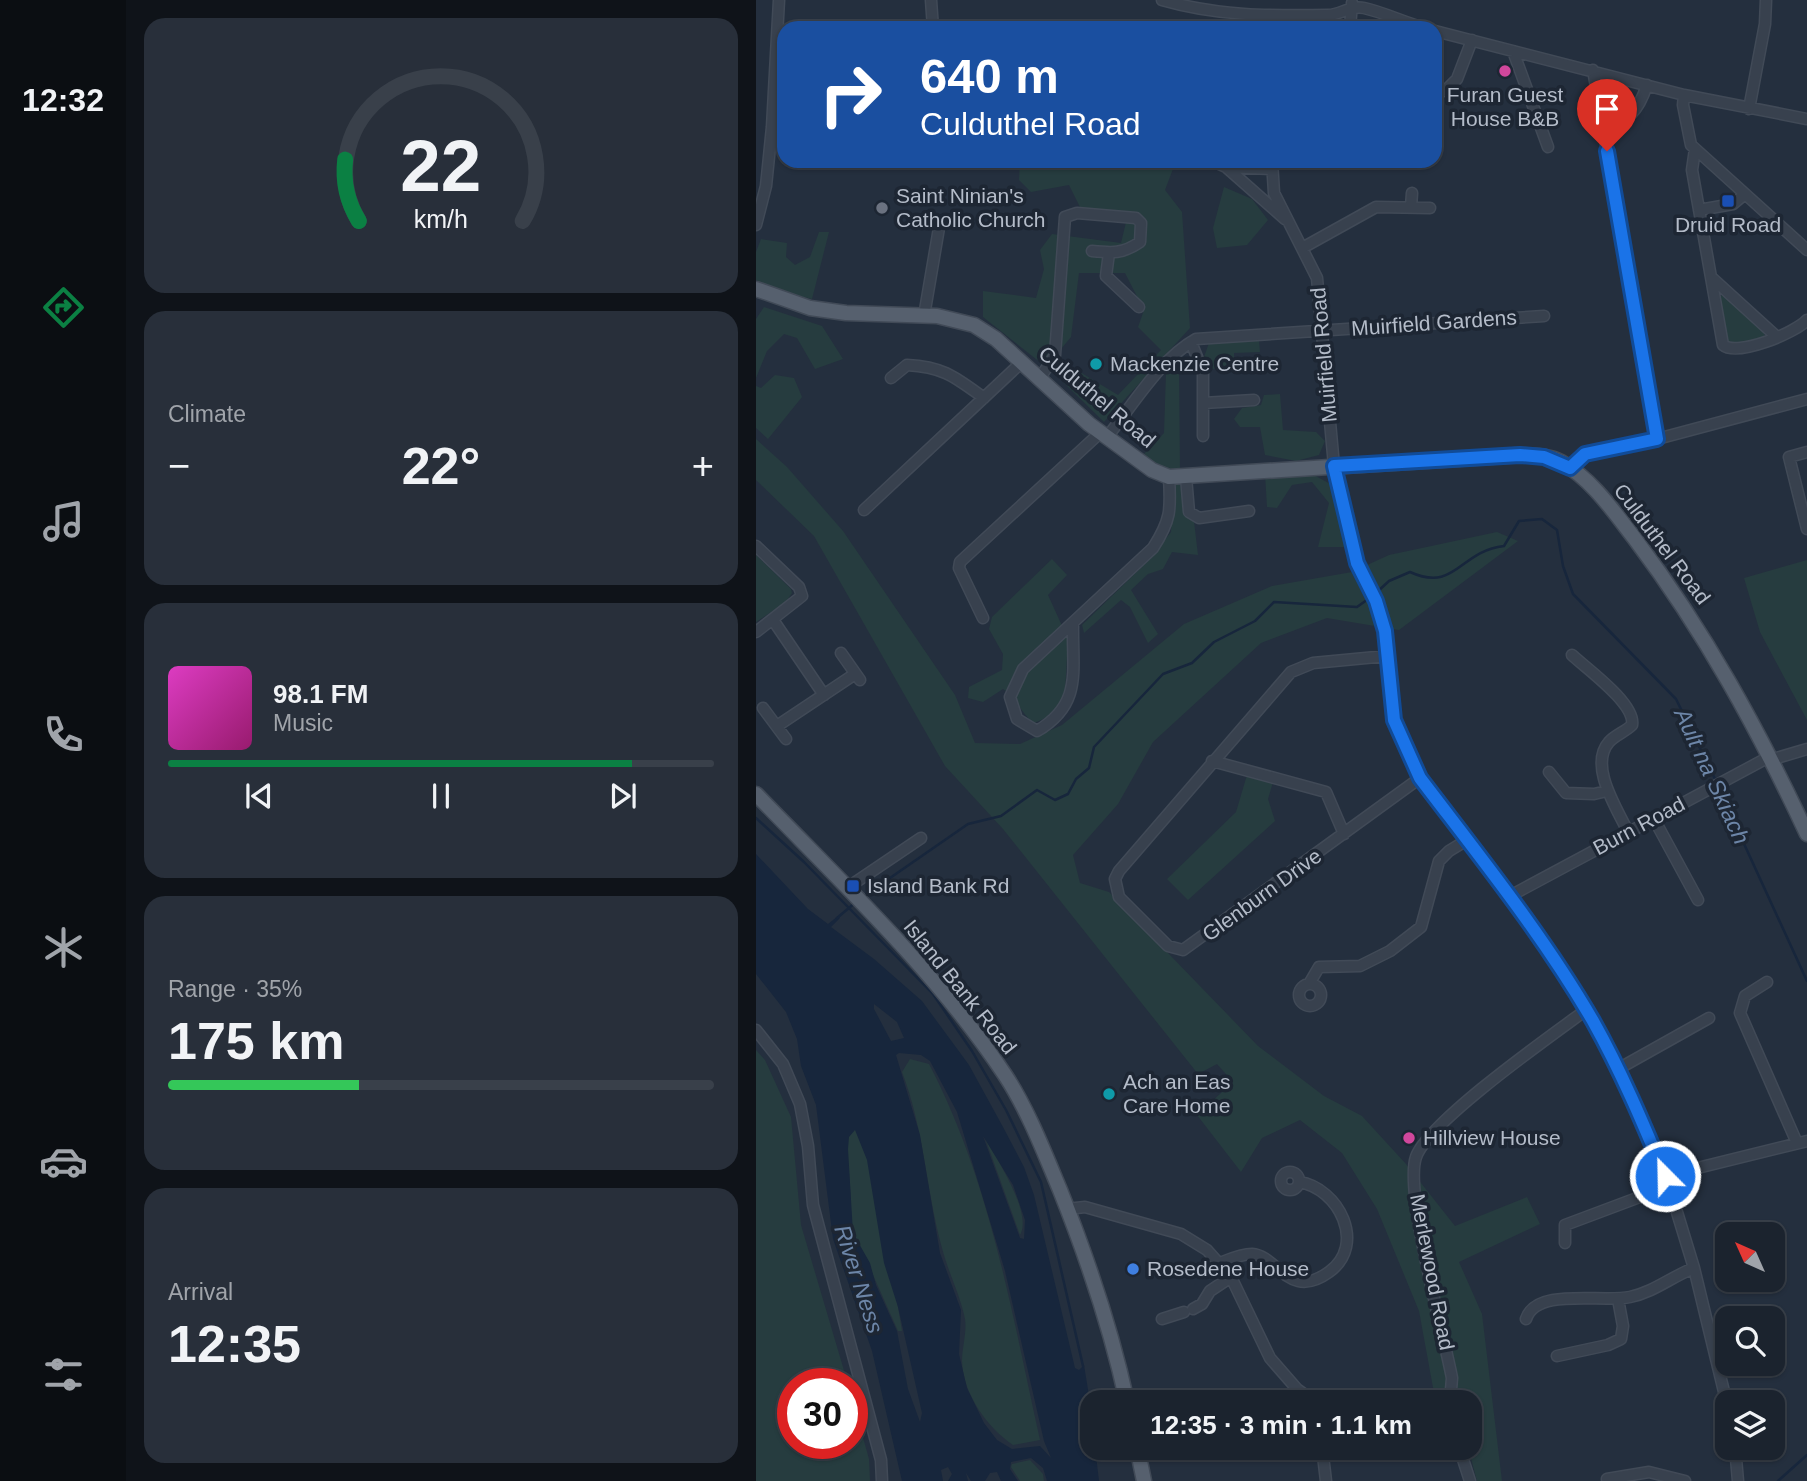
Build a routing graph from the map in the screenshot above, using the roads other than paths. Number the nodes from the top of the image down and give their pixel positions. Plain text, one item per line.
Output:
1 (779, 0) edge
2 (931, 0) edge
3 (1162, 0) edge
4 (1766, 0) edge
5 (1352, 4) edge
6 (1283, 16) junction
7 (778, 21) edge
8 (932, 21) edge
9 (1283, 21) edge
10 (1404, 21) edge
11 (1442, 33) edge
12 (777, 36) edge
13 (1472, 40) junction
14 (1513, 51) junction
15 (1593, 70) junction
16 (1647, 85) junction
17 (1445, 91) dead end
18 (1684, 95) junction
19 (1749, 109) junction
20 (1807, 119) edge
21 (1602, 126) junction
22 (1548, 147) dead end
23 (1695, 149) junction
24 (1227, 168) edge
25 (1272, 168) edge
26 (1412, 193) dead end
27 (1745, 194) junction
28 (1410, 207) junction
29 (1430, 208) dead end
30 (1699, 211) junction
31 (1287, 220) junction
32 (756, 225) edge
33 (939, 228) dead end
34 (1304, 247) junction
35 (1807, 250) edge
36 (1093, 251) dead end
37 (1108, 253) junction
38 (1711, 277) junction
39 (756, 289) edge
40 (1139, 307) dead end
41 (924, 316) junction
42 (1544, 316) dead end
43 (1807, 320) edge
44 (1324, 330) junction
45 (1777, 337) junction
46 (1191, 342) junction
47 (1023, 362) junction
48 (891, 378) dead end
49 (1040, 378) junction
50 (984, 398) junction
51 (1807, 399) edge
52 (1254, 400) dead end
53 (1203, 402) junction
54 (1104, 435) junction
55 (1203, 436) dead end
56 (1657, 439) junction
57 (1807, 452) edge
58 (1334, 466) junction
59 (1570, 468) junction
60 (1169, 477) junction
61 (1186, 477) junction
62 (1803, 497) edge
63 (864, 510) dead end
64 (1249, 510) dead end
65 (1807, 529) edge
66 (756, 546) edge
67 (983, 618) dead end
68 (773, 620) junction
69 (1073, 624) junction
70 (756, 632) edge
71 (841, 653) dead end
72 (1572, 655) dead end
73 (1387, 656) junction
74 (824, 695) junction
75 (763, 708) dead end
76 (777, 726) junction
77 (786, 739) dead end
78 (1807, 749) edge
79 (1770, 759) junction
80 (1212, 761) junction
81 (1550, 772) dead end
82 (1420, 778) junction
83 (1607, 791) junction
84 (756, 794) edge
85 (1654, 819) junction
86 (1628, 832) junction
87 (1807, 834) edge
88 (1344, 835) junction
89 (921, 838) dead end
90 (1467, 840) junction
91 (854, 896) junction
92 (1510, 896) junction
93 (1698, 900) dead end
94 (1309, 984) dead end
95 (1765, 987) dead end
96 (1586, 1010) junction
97 (1709, 1018) dead end
98 (756, 1030) edge
99 (1618, 1069) junction
100 (1802, 1142) edge
101 (1667, 1181) junction
102 (1299, 1182) dead end
103 (1067, 1209) junction
104 (1565, 1243) dead end
105 (1220, 1263) junction
106 (1694, 1268) junction
107 (1231, 1277) junction
108 (1618, 1298) junction
109 (1162, 1319) dead end
110 (1526, 1320) dead end
111 (1557, 1357) dead end
112 (1124, 1390) edge
113 (1298, 1390) edge
114 (1451, 1390) edge
115 (1724, 1390) edge
116 (1140, 1460) edge
117 (1324, 1460) edge
118 (1463, 1460) edge
119 (1736, 1460) edge
120 (1613, 1479) edge
121 (882, 1481) edge
122 (1144, 1481) edge
123 (1326, 1481) edge
124 (1470, 1481) edge
125 (1685, 1481) edge
126 (1738, 1481) edge

1 - 7 street
2 - 8 street
3 - 6 street
4 - 19 street
5 - 6 street
5 - 10 street
6 - 9 street
11 - 13 street
12 - 32 street
13 - 14 street
13 - 17 street
14 - 15 street
14 - 22 street
15 - 16 street
15 - 21 street
16 - 18 street
16 - 21 street
18 - 19 street
18 - 23 street
19 - 20 street
21 - 56 street
23 - 27 street
23 - 30 street
24 - 31 street, Muirfield Road
25 - 31 street
26 - 28 street
27 - 30 street
27 - 35 street
28 - 29 street
28 - 34 street
30 - 38 street
31 - 34 street, Muirfield Road
33 - 41 street
34 - 44 street, Muirfield Road
36 - 37 street
37 - 40 street
37 - 49 street
38 - 45 street
38 - 45 street
39 - 41 main road, Culduthel Road
41 - 47 main road, Culduthel Road
42 - 44 street, Muirfield Gardens
43 - 45 street
44 - 46 street, Muirfield Gardens
44 - 58 street, Muirfield Road
46 - 53 street
46 - 54 street
47 - 49 main road, Culduthel Road
47 - 50 street
48 - 50 street
49 - 54 main road, Culduthel Road
50 - 63 street
51 - 56 street
52 - 53 street
53 - 55 street
54 - 60 main road, Culduthel Road
54 - 67 street
56 - 59 street
57 - 62 street
58 - 59 main road, Culduthel Road
58 - 61 main road, Culduthel Road
58 - 73 street, Muirfield Road
59 - 79 main road, Culduthel Road
60 - 61 main road, Culduthel Road
60 - 69 street
61 - 64 street
62 - 65 street
66 - 68 street
68 - 70 street
68 - 74 street
69 - 69 street
71 - 74 street
72 - 83 street
73 - 80 street, Glenburn Drive
73 - 82 street, Muirfield Road
74 - 76 street
75 - 76 street
76 - 77 street
78 - 79 street, Burn Road
79 - 85 street, Burn Road
79 - 87 main road, Culduthel Road
80 - 88 street, Glenburn Drive
80 - 88 street, Glenburn Drive
81 - 83 street
82 - 88 street, Glenburn Drive
82 - 90 street, Muirfield Road
83 - 86 street
84 - 91 main road, Island Bank Road
85 - 86 street, Burn Road
85 - 93 street
86 - 92 street, Burn Road
89 - 91 street
90 - 92 street, Muirfield Road
90 - 94 street
91 - 103 main road, Island Bank Road
92 - 96 street, Muirfield Road
95 - 100 street
96 - 99 street, Muirfield Road
96 - 114 street, Merlewood Road
97 - 99 street
98 - 121 street
99 - 101 street, Muirfield Road
100 - 101 street
101 - 104 street
101 - 106 street, Muirfield Road
102 - 105 street
103 - 105 street
103 - 112 main road, Island Bank Road
105 - 107 street
106 - 108 street
106 - 115 street, Muirfield Road
107 - 109 street
107 - 113 street
108 - 110 street
108 - 111 street
116 - 122 main road
117 - 123 street
118 - 124 street
119 - 126 street
120 - 125 street

